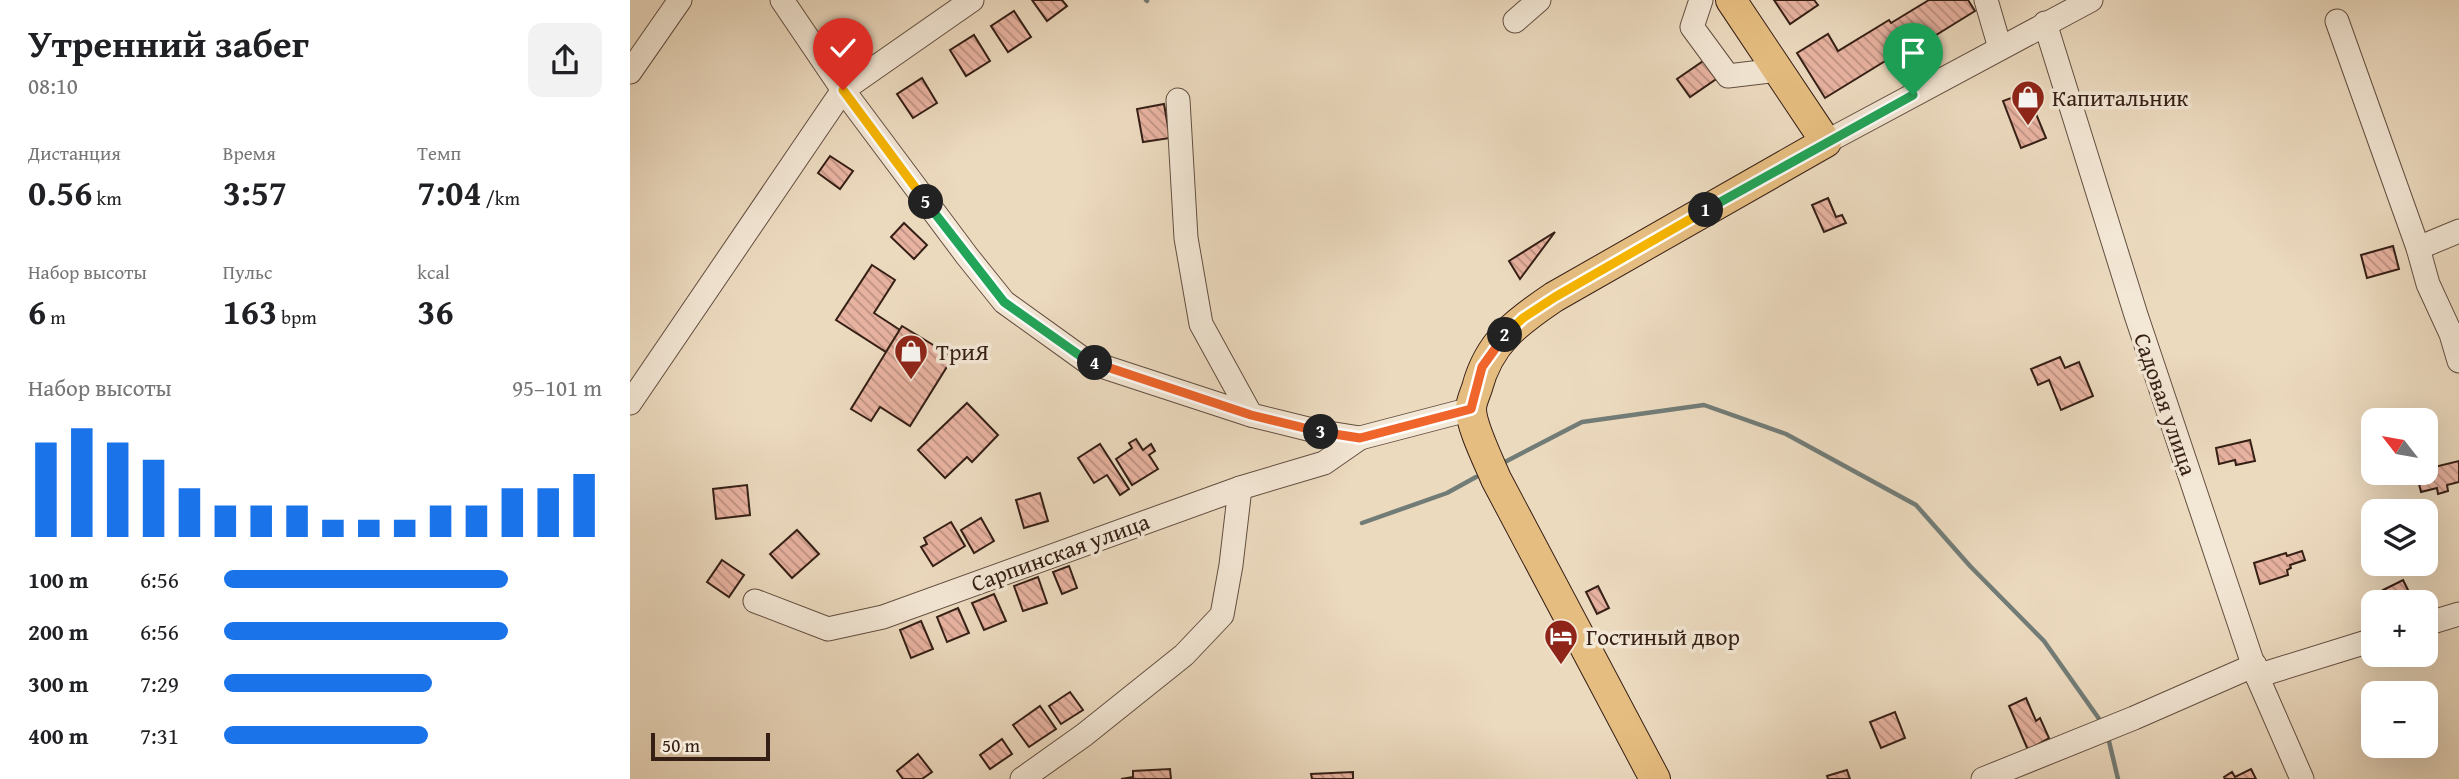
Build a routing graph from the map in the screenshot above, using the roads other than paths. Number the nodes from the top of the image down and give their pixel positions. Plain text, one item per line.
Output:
1 (680, 0) edge
2 (782, 0) edge
3 (972, 0) edge
4 (1539, 0) edge
5 (1701, 0) edge
6 (1731, 0) edge
7 (1986, 0) edge
8 (2091, 0) edge
9 (2337, 20) dead end
10 (1515, 21) dead end
11 (2045, 23) junction
12 (2000, 48) junction
13 (1778, 70) junction
14 (630, 72) edge
15 (843, 90) junction
16 (1178, 100) dead end
17 (1826, 142) junction
18 (2459, 231) edge
19 (2418, 248) junction
20 (2459, 360) edge
21 (630, 403) edge
22 (1471, 409) junction
23 (1251, 415) junction
24 (1360, 438) junction
25 (1240, 488) junction
26 (755, 601) dead end
27 (2459, 614) edge
28 (2438, 620) edge
29 (2361, 643) edge
30 (2256, 671) junction
31 (1650, 777) edge
32 (1022, 779) edge
33 (1983, 779) edge
34 (2302, 779) edge

1 - 14 street
2 - 15 street
3 - 15 street
4 - 10 street
5 - 13 street
6 - 13 main road
7 - 12 street
8 - 11 street
9 - 19 street
11 - 12 street
11 - 30 street, Садовая улица
12 - 17 street
13 - 17 main road
15 - 21 street
15 - 23 street
16 - 23 street
17 - 22 main road
18 - 19 street
19 - 20 street
22 - 24 street
22 - 31 main road
23 - 24 street
24 - 25 street, Сарпинская улица
25 - 26 street, Сарпинская улица
25 - 32 street
27 - 28 street
29 - 30 street
30 - 33 street
30 - 34 street, Садовая улица

